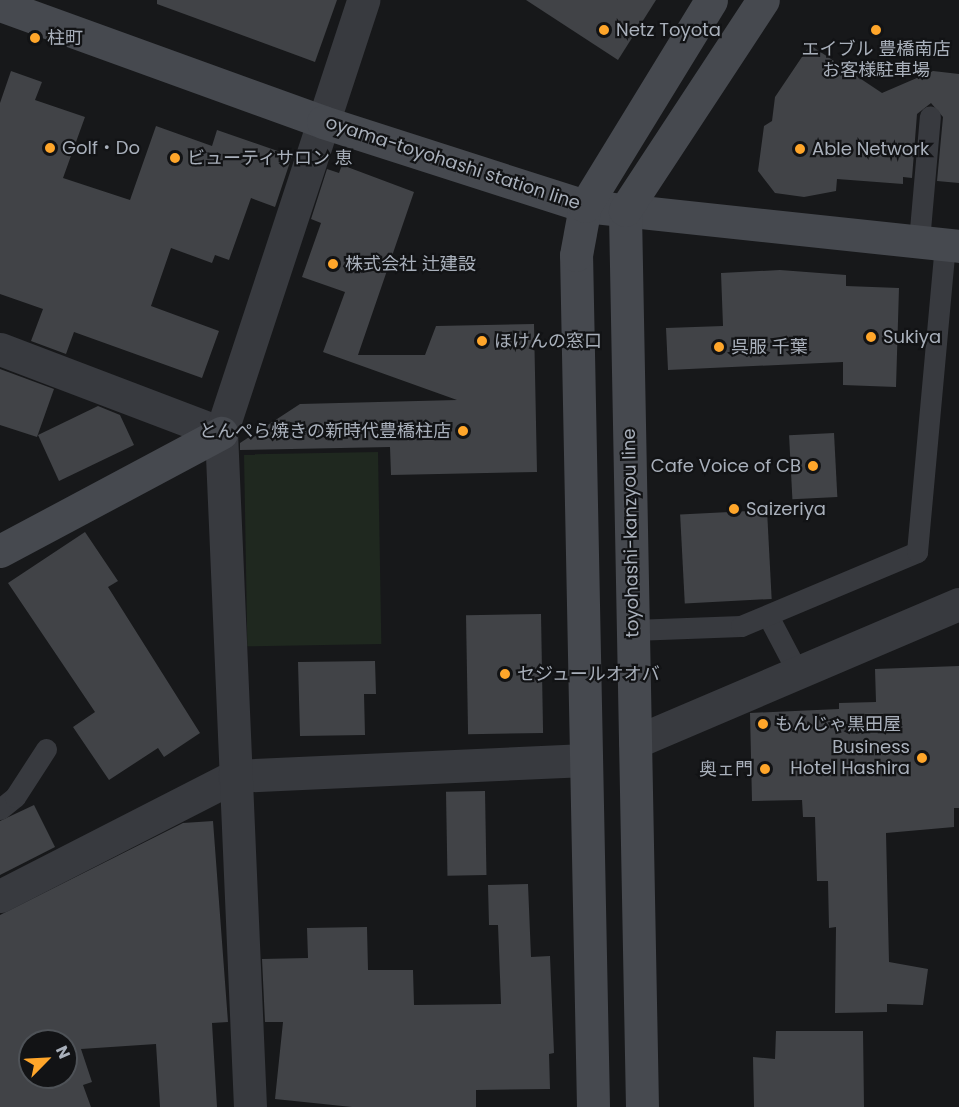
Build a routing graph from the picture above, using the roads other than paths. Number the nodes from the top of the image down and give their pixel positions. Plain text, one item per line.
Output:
1 (363, 0) edge
2 (711, 0) edge
3 (763, 0) edge
4 (0, 5) edge
5 (930, 116) dead end
6 (323, 122) junction
7 (585, 206) junction
8 (625, 210) junction
9 (941, 244) edge
10 (0, 349) edge
11 (221, 433) junction
12 (0, 551) edge
13 (959, 603) edge
14 (768, 616) junction
15 (633, 630) junction
16 (798, 673) junction
17 (635, 742) junction
18 (45, 750) dead end
19 (586, 760) junction
20 (234, 776) junction
21 (0, 809) edge
22 (0, 896) edge
23 (250, 1107) edge
24 (593, 1107) edge
25 (642, 1107) edge

1 - 6 street
2 - 7 main road
3 - 8 main road
4 - 6 main road, oyama-toyohashi station line
5 - 9 lane
6 - 7 main road, oyama-toyohashi station line
6 - 11 street
7 - 8 main road, oyama-toyohashi station line
7 - 19 main road
8 - 9 main road, oyama-toyohashi station line
8 - 15 main road, toyohashi-kanzyou line
9 - 14 lane
10 - 11 street
11 - 12 main road
11 - 20 street
13 - 16 street
14 - 15 lane
14 - 16 lane
15 - 17 main road, toyohashi-kanzyou line
16 - 17 street
17 - 25 main road, toyohashi-kanzyou line
18 - 21 lane
19 - 20 street
19 - 24 main road
20 - 22 street
20 - 23 street

